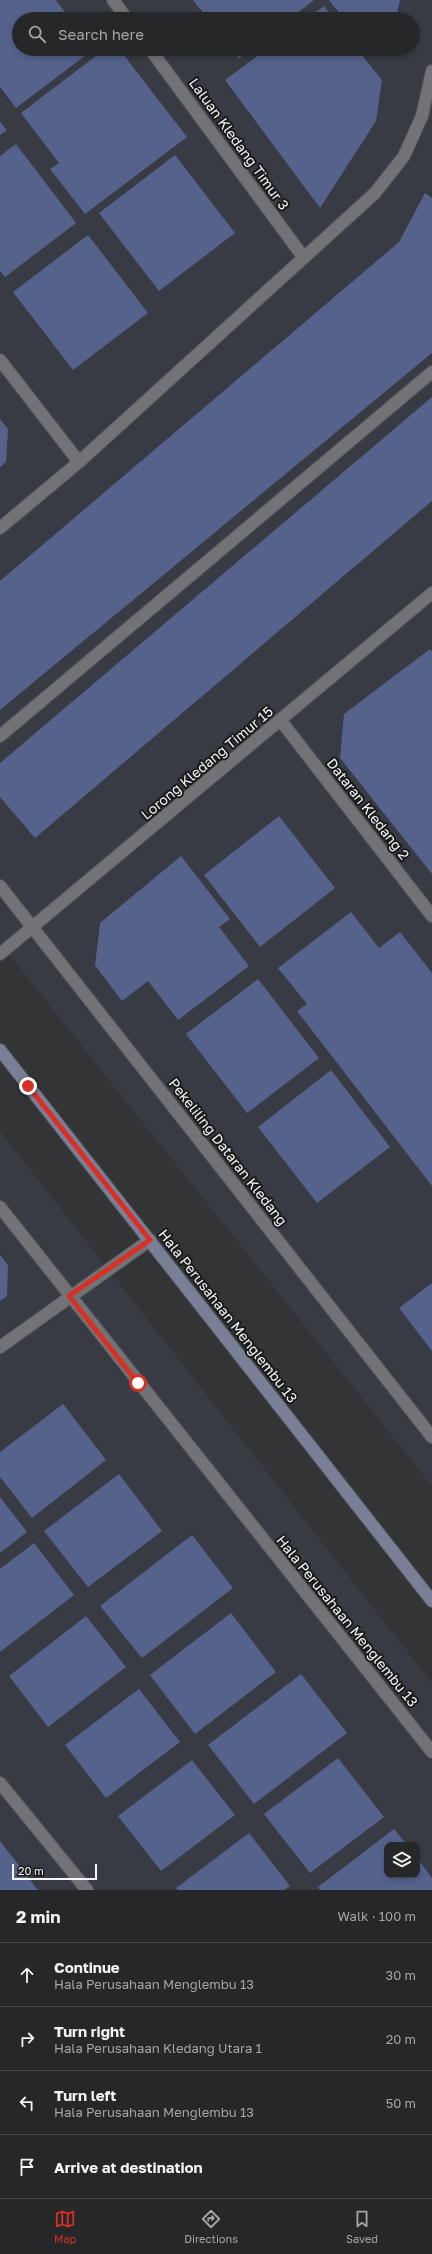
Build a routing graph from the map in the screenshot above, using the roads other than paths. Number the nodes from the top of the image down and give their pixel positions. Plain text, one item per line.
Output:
1 (114, 0) edge
2 (123, 12) edge
3 (155, 56) edge
4 (432, 71) edge
5 (304, 258) junction
6 (0, 360) edge
7 (432, 372) edge
8 (79, 462) junction
9 (0, 528) edge
10 (432, 593) edge
11 (281, 721) junction
12 (0, 736) edge
13 (0, 886) edge
14 (432, 916) edge
15 (32, 928) junction
16 (0, 954) edge
17 (0, 1050) edge
18 (0, 1207) edge
19 (150, 1240) junction
20 (69, 1296) junction
21 (0, 1347) edge
22 (432, 1437) edge
23 (432, 1601) edge
24 (432, 1752) edge
25 (0, 1782) edge
26 (87, 1890) edge

1 - 2 street
3 - 5 street, Laluan Kledang Timur 3
4 - 5 street
5 - 8 street
6 - 8 street
7 - 12 street
8 - 9 street
10 - 11 street, Lorong Kledang Timur 15
11 - 14 street, Dataran Kledang 2
11 - 15 street, Lorong Kledang Timur 15
13 - 15 street, Pekeliling Dataran Kledang
15 - 16 street, Lorong Kledang Timur 15
15 - 22 street, Pekeliling Dataran Kledang
17 - 19 street, Hala Perusahaan Menglembu 13
18 - 20 street, Hala Perusahaan Menglembu 13
19 - 20 street
19 - 23 street, Hala Perusahaan Menglembu 13
20 - 21 street
20 - 24 street, Hala Perusahaan Menglembu 13
25 - 26 street

